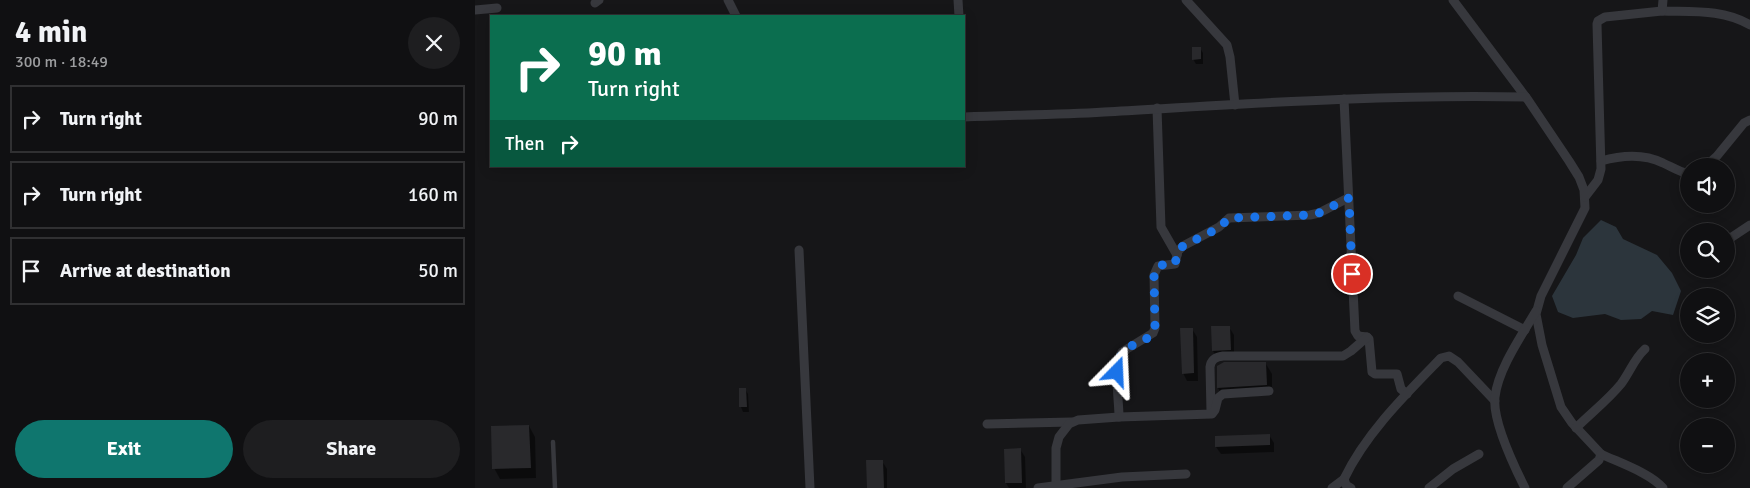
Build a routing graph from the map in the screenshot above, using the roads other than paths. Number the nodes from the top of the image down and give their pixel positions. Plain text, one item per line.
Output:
1 (728, 0) edge
2 (958, 0) edge
3 (1186, 0) edge
4 (1453, 0) edge
5 (1663, 0) edge
6 (497, 8) dead end
7 (475, 10) edge
8 (1662, 11) junction
9 (735, 15) edge
10 (959, 15) edge
11 (1750, 25) edge
12 (1525, 97) junction
13 (1344, 100) junction
14 (1235, 104) junction
15 (1157, 108) junction
16 (965, 117) edge
17 (1750, 120) edge
18 (1715, 158) edge
19 (1601, 161) junction
20 (1680, 172) edge
21 (1585, 196) junction
22 (1349, 198) junction
23 (1750, 225) edge
24 (1735, 235) edge
25 (799, 250) dead end
26 (1177, 255) junction
27 (1457, 296) dead end
28 (1536, 311) junction
29 (1525, 330) junction
30 (1367, 337) junction
31 (1645, 349) dead end
32 (1269, 391) dead end
33 (1407, 394) junction
34 (1495, 402) junction
35 (1211, 414) junction
36 (1119, 417) junction
37 (1073, 422) junction
38 (987, 424) dead end
39 (1576, 428) junction
40 (553, 442) dead end
41 (1479, 454) dead end
42 (1601, 454) junction
43 (1186, 474) dead end
44 (1344, 479) junction
45 (1057, 486) junction
46 (1067, 486) edge
47 (555, 488) edge
48 (810, 488) edge
49 (1038, 488) edge
50 (1332, 488) edge
51 (1351, 488) edge
52 (1429, 488) edge
53 (1525, 488) edge
54 (1567, 488) edge
55 (1663, 488) edge

1 - 9 street
2 - 10 street
3 - 14 street
4 - 12 street
5 - 8 street
6 - 7 street
8 - 11 street
8 - 19 street
12 - 13 street
12 - 21 street
13 - 14 street
13 - 22 street
14 - 15 street
15 - 16 street
15 - 26 street
17 - 18 street
19 - 20 street
19 - 21 street
21 - 28 street
22 - 26 street
22 - 30 street
23 - 24 street
25 - 48 street
26 - 36 street
27 - 29 street
28 - 29 street
28 - 39 street
29 - 34 street
30 - 33 street
30 - 35 street
31 - 39 street
32 - 35 street
33 - 34 street
33 - 44 street
34 - 53 street
35 - 36 street
36 - 37 street
37 - 38 street
37 - 45 street
39 - 42 street
40 - 47 lane
41 - 52 street
42 - 54 street
42 - 55 street
43 - 46 street
44 - 50 street
44 - 51 street
45 - 46 street
45 - 49 street

